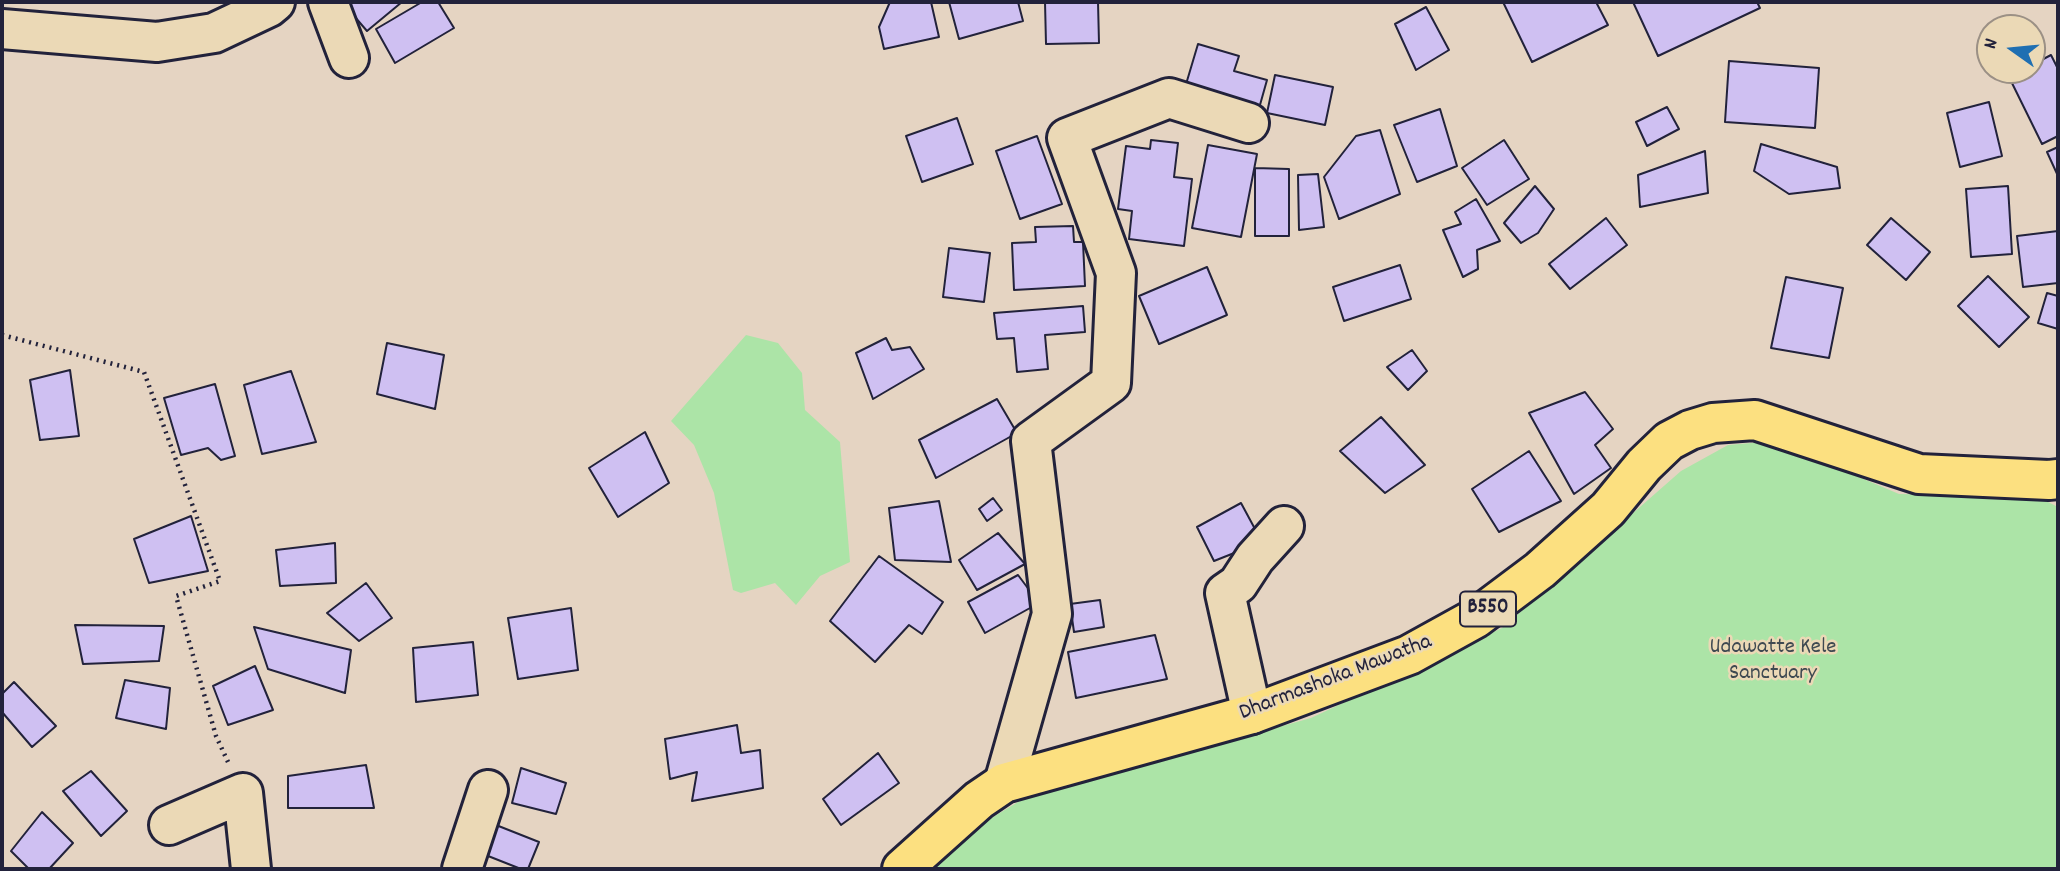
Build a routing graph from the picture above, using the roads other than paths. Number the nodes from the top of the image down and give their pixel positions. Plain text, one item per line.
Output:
1 (275, 2) edge
2 (328, 2) edge
3 (2, 29) edge
4 (349, 58) dead end
5 (1249, 123) dead end
6 (2058, 479) edge
7 (1283, 526) dead end
8 (1252, 713) junction
9 (1004, 783) junction
10 (488, 790) dead end
11 (169, 825) dead end
12 (251, 869) edge
13 (462, 869) edge
14 (902, 869) edge

1 - 3 street
2 - 4 street
5 - 9 street
6 - 8 main road, Dharmashoka Mawatha / B550
7 - 8 street
8 - 9 main road, Dharmashoka Mawatha / B550
9 - 14 main road, Dharmashoka Mawatha / B550
10 - 13 street
11 - 12 street

